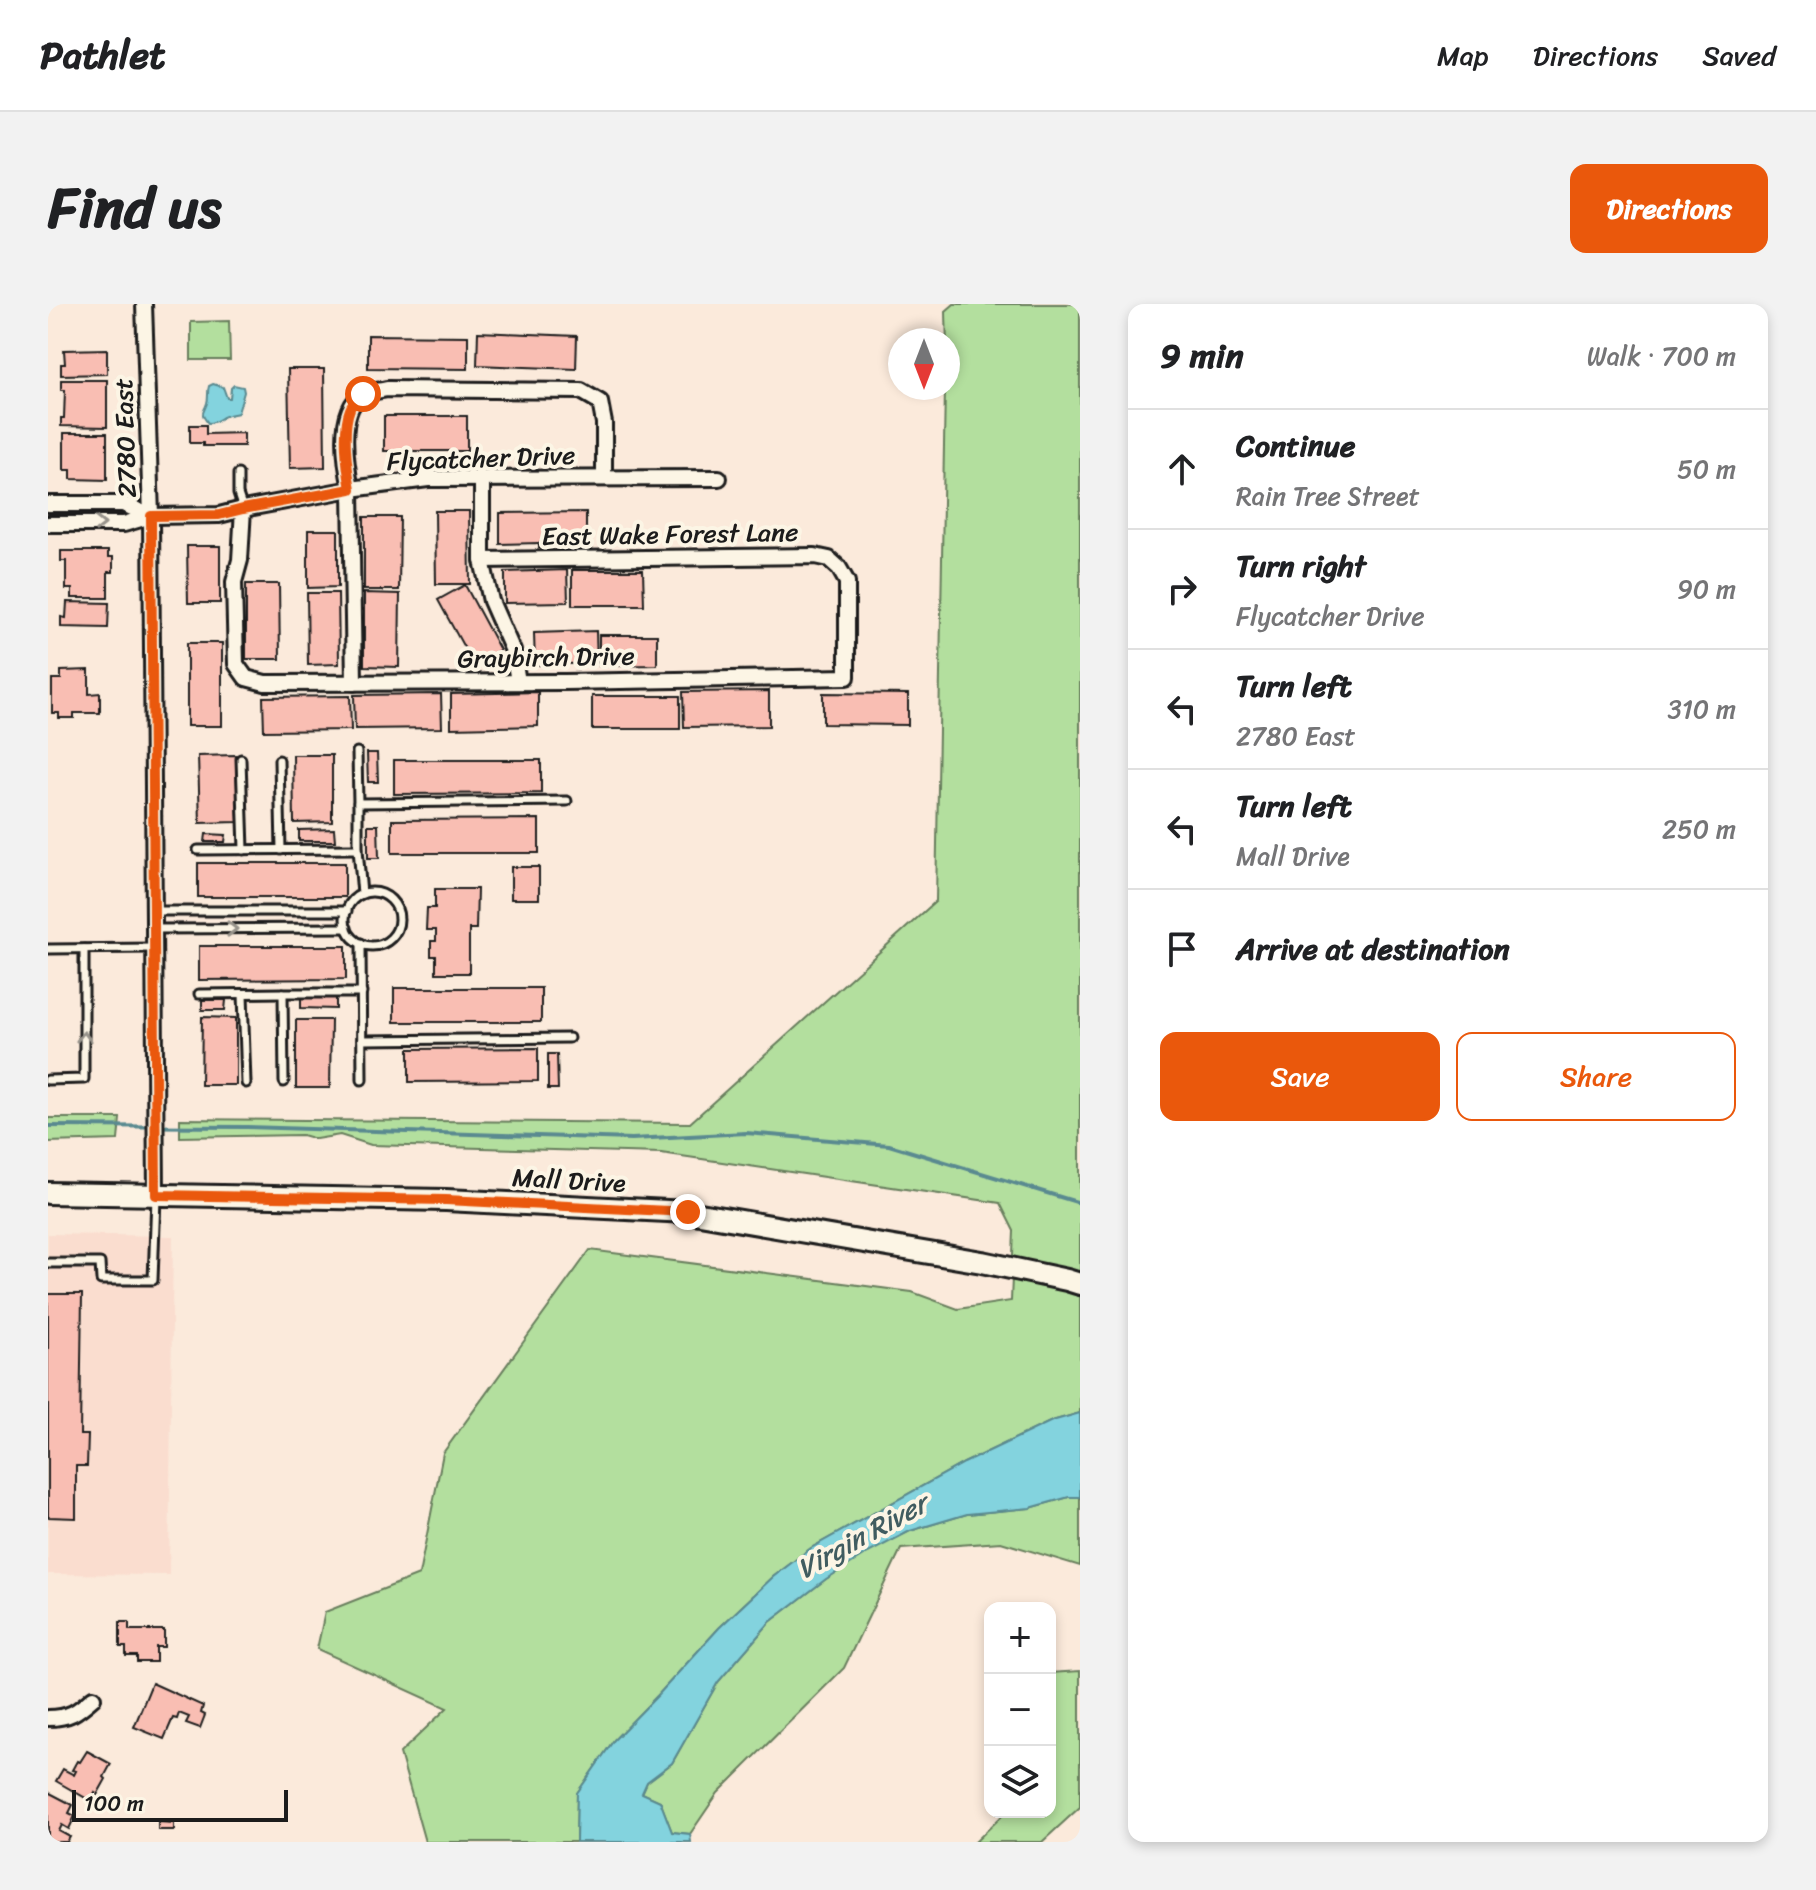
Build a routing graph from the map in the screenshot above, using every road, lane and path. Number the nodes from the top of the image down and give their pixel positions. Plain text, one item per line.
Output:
1 (144, 304) edge
2 (238, 474) dead end
3 (482, 478) junction
4 (604, 478) junction
5 (719, 478) dead end
6 (351, 489) junction
7 (48, 504) edge
8 (243, 509) junction
9 (151, 516) junction
10 (48, 524) edge
11 (482, 560) junction
12 (847, 677) joint
13 (518, 682) junction
14 (354, 683) junction
15 (357, 752) dead end
16 (241, 759) dead end
17 (279, 760) dead end
18 (567, 801) dead end
19 (358, 803) junction
20 (358, 849) junction
21 (198, 850) dead end
22 (244, 850) junction
23 (281, 850) junction
24 (362, 894) junction
25 (154, 911) junction
26 (347, 911) junction
27 (347, 928) junction
28 (154, 929) junction
29 (361, 943) junction
30 (154, 948) junction
31 (48, 949) edge
32 (84, 949) junction
33 (283, 993) junction
34 (362, 993) junction
35 (199, 994) dead end
36 (243, 994) junction
37 (569, 1038) dead end
38 (362, 1040) junction
39 (48, 1080) edge
40 (362, 1080) dead end
41 (284, 1082) dead end
42 (246, 1083) dead end
43 (48, 1193) edge
44 (156, 1195) junction
45 (48, 1263) edge
46 (1080, 1284) edge
47 (93, 1698) dead end
48 (48, 1718) edge

1 - 9 street, 2780 East
2 - 8 lane
3 - 4 street, Flycatcher Drive
3 - 6 street, Flycatcher Drive
3 - 11 street
4 - 5 street, Flycatcher Drive
4 - 6 street
6 - 8 street, Flycatcher Drive
6 - 14 street
7 - 9 street, Flycatcher Drive
8 - 9 street, Flycatcher Drive
8 - 14 street, Graybirch Drive
10 -> 9 street, Flycatcher Drive
9 - 25 street, 2780 East
11 - 12 street, East Wake Forest Lane
11 - 13 street
12 - 13 street, Graybirch Drive
13 - 14 street, Graybirch Drive
15 - 19 lane
16 - 22 lane
17 - 23 lane
18 - 19 lane
19 - 20 lane
20 - 23 lane
20 - 24 lane
21 - 22 lane
22 - 23 lane
24 - 26 lane
24 - 29 lane
25 - 26 lane
25 - 28 street, 2780 East
26 - 27 lane
28 -> 27 lane
27 - 29 lane
28 - 30 street, 2780 East
29 - 34 lane
30 - 32 lane
30 - 44 street, 2780 East
31 - 32 lane
39 -> 32 lane
33 - 34 lane
33 - 36 lane
33 - 41 lane
34 - 38 lane
35 - 36 lane
36 - 42 lane
37 - 38 lane
38 - 40 lane
43 - 44 main road, Mall Drive
44 - 45 lane
44 - 46 main road, Mall Drive
47 - 48 street

